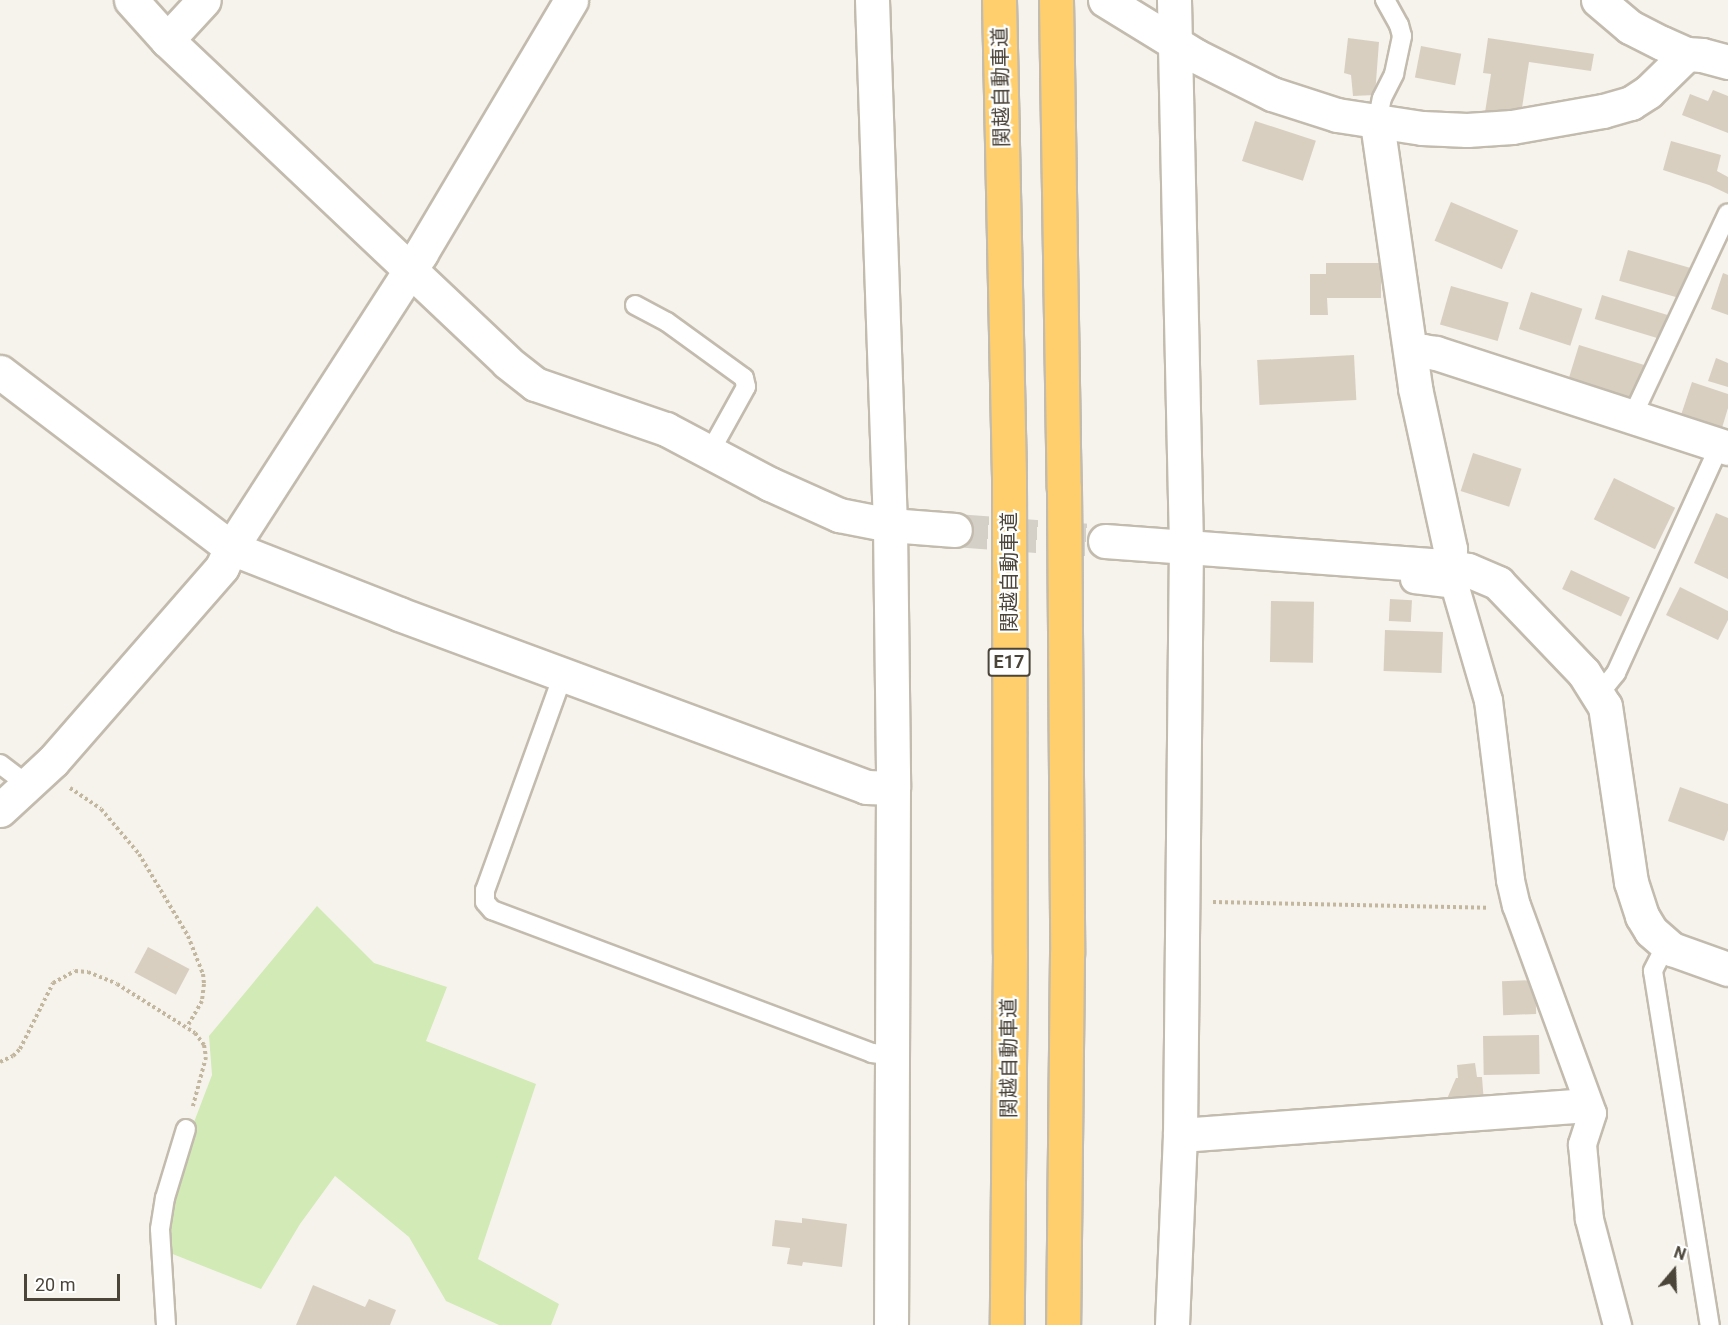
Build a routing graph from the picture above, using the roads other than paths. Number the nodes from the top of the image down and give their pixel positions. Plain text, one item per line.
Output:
1 (131, 0) edge
2 (204, 0) edge
3 (571, 0) edge
4 (872, 0) edge
5 (999, 0) edge
6 (1056, 0) edge
7 (1105, 0) edge
8 (1174, 0) edge
9 (1385, 0) edge
10 (1598, 0) edge
11 (166, 40) junction
12 (1175, 41) junction
13 (1687, 54) junction
14 (1728, 62) edge
15 (1377, 123) junction
16 (1728, 213) edge
17 (410, 270) junction
18 (636, 305) dead end
19 (1412, 355) junction
20 (0, 372) edge
21 (1632, 417) junction
22 (1724, 447) edge
23 (710, 452) junction
24 (890, 525) junction
25 (955, 530) tunnel mouth
26 (1105, 541) tunnel mouth
27 (231, 548) junction
28 (1198, 555) junction
29 (1447, 566) junction
30 (563, 675) junction
31 (1599, 694) junction
32 (0, 764) edge
33 (28, 785) junction
34 (893, 788) junction
35 (0, 810) edge
36 (1666, 945) junction
37 (1728, 969) edge
38 (893, 1056) junction
39 (1575, 1106) dead end
40 (186, 1129) road end
41 (1180, 1134) junction
42 (166, 1325) edge
43 (891, 1325) edge
44 (1007, 1325) edge
45 (1063, 1325) edge
46 (1172, 1325) edge
47 (1617, 1325) edge
48 (1710, 1325) edge

1 - 11 street
2 - 11 street
3 - 17 street
4 - 24 street
5 - 44 highway, 関越自動車道 / E17
6 - 45 highway
7 - 12 street
8 - 12 street
9 - 15 lane
10 - 13 street
11 - 17 street
12 - 15 street
12 - 28 street
13 - 14 street
13 - 15 street
15 - 19 street
16 - 21 lane
17 - 23 street
17 - 27 street
18 - 23 lane
19 - 21 street
19 - 29 street
20 - 27 street
21 - 22 street
22 - 31 lane
23 - 24 street
24 - 25 street
24 - 34 street
26 - 28 street
27 - 30 street
27 - 33 street
28 - 29 street
28 - 41 street
28 - 47 street
29 - 31 street
30 - 34 street
30 - 38 lane
31 - 36 street
32 - 33 lane
33 - 35 street
34 - 38 street
36 - 37 street
36 - 48 lane
38 - 43 street
39 - 41 street
40 - 42 lane
41 - 46 street

